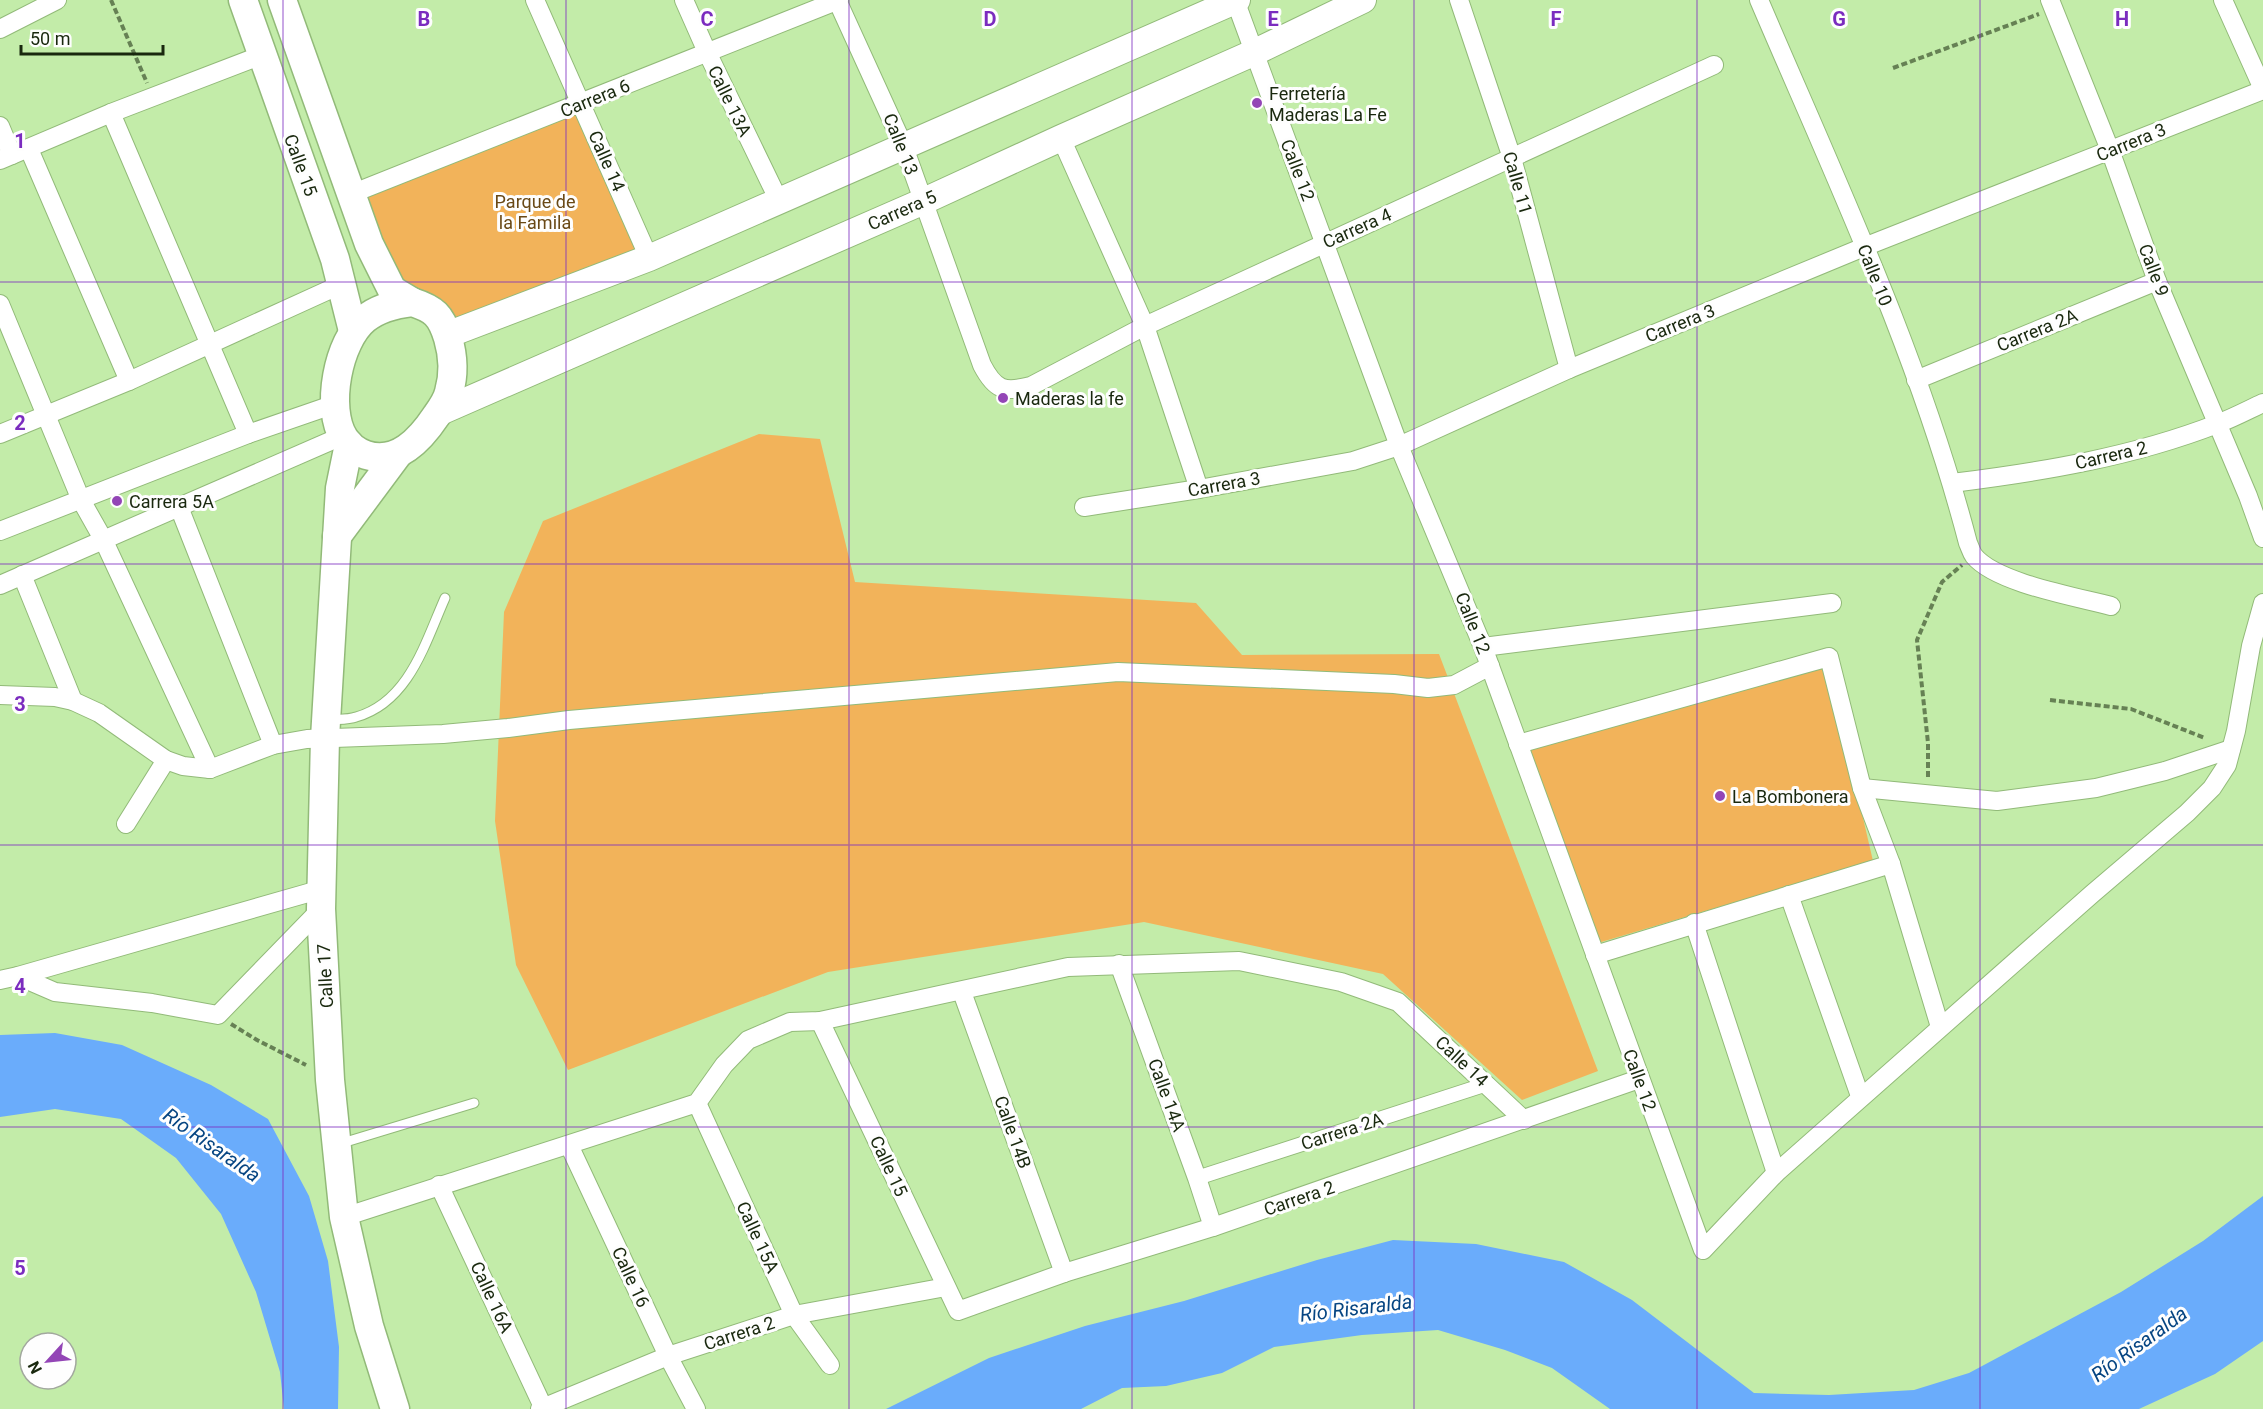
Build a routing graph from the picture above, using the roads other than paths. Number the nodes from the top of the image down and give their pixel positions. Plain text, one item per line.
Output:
1 (57, 0) edge
2 (243, 0) edge
3 (282, 0) edge
4 (535, 0) edge
5 (684, 0) edge
6 (838, 0) edge
7 (1236, 0) edge
8 (1363, 0) edge
9 (1459, 0) edge
10 (1759, 0) edge
11 (2223, 0) edge
12 (2052, 4) edge
13 (0, 29) edge
14 (707, 52) junction
15 (1253, 53) junction
16 (261, 55) junction
17 (1714, 65) dead end
18 (2263, 89) edge
19 (581, 103) junction
20 (111, 113) junction
21 (0, 126) edge
22 (1060, 138) junction
23 (904, 147) junction
24 (2110, 150) junction
25 (14, 155) edge
26 (1512, 158) junction
27 (351, 194) junction
28 (779, 201) junction
29 (924, 201) junction
30 (1326, 242) junction
31 (1864, 247) junction
32 (649, 258) junction
33 (2157, 281) junction
34 (342, 284) junction
35 (412, 302) junction
36 (0, 304) edge
37 (1145, 326) junction
38 (353, 331) junction
39 (447, 335) junction
40 (211, 345) junction
41 (1569, 369) junction
42 (1916, 380) junction
43 (129, 381) junction
44 (1001, 389) joint
45 (2263, 403) edge
46 (335, 404) junction
47 (438, 413) junction
48 (45, 415) junction
49 (2218, 424) junction
50 (0, 434) edge
51 (248, 434) junction
52 (345, 440) junction
53 (1399, 446) junction
54 (398, 454) junction
55 (1952, 483) junction
56 (1199, 489) junction
57 (81, 500) junction
58 (179, 507) junction
59 (1084, 507) dead end
60 (0, 531) edge
61 (337, 536) junction
62 (2263, 537) edge
63 (103, 539) junction
64 (22, 575) junction
65 (0, 585) edge
66 (445, 598) dead end
67 (1832, 603) dead end
68 (2263, 603) edge
69 (2111, 606) dead end
70 (1483, 647) junction
71 (1490, 666) junction
72 (0, 695) edge
73 (73, 701) junction
74 (325, 729) junction
75 (1518, 744) junction
76 (273, 745) junction
77 (2231, 749) junction
78 (166, 760) junction
79 (210, 769) junction
80 (1862, 788) junction
81 (126, 824) dead end
82 (1891, 864) junction
83 (1789, 895) junction
84 (322, 899) junction
85 (1694, 923) junction
86 (1594, 955) junction
87 (1119, 964) junction
88 (9, 978) edge
89 (962, 992) junction
90 (820, 1020) junction
91 (1940, 1027) junction
92 (1639, 1079) junction
93 (1487, 1084) junction
94 (1860, 1096) junction
95 (474, 1103) dead end
96 (697, 1103) junction
97 (1524, 1120) junction
98 (336, 1144) junction
99 (569, 1145) junction
100 (1776, 1173) junction
101 (1197, 1178) junction
102 (440, 1185) junction
103 (344, 1217) junction
104 (1213, 1227) junction
105 (1064, 1273) junction
106 (946, 1287) junction
107 (958, 1311) joint
108 (794, 1315) junction
109 (668, 1356) junction
110 (830, 1365) dead end
111 (542, 1408) edge
112 (395, 1409) edge
113 (696, 1409) edge

1 - 13 street
2 - 16 main road, Calle 15
3 - 27 main road, Calle 15
4 - 19 street, Calle 14
5 - 14 street, Calle 13A
6 - 14 street, Carrera 6
6 - 23 street, Calle 13
7 - 15 street, Calle 12
7 - 23 main road
8 - 15 main road, Carrera 5
9 - 26 street, Calle 11
10 - 31 street, Calle 10
11 - 18 street
12 - 24 street, Calle 9
14 - 19 street, Carrera 6
14 - 28 street, Calle 13A
15 - 22 main road, Carrera 5
15 - 30 street, Calle 12
16 - 20 street
16 - 34 main road, Calle 15
17 - 26 street, Carrera 4
18 - 24 street, Carrera 3
19 - 27 street, Carrera 6
19 - 32 street, Calle 14
20 - 25 street
20 - 40 street
21 - 25 street
22 - 29 main road, Carrera 5
22 - 37 street
23 - 28 main road
23 - 29 street, Calle 13
24 - 31 street, Carrera 3
24 - 33 street, Calle 9
25 - 43 street
26 - 30 street, Carrera 4
26 - 41 street, Calle 11
27 - 35 main road, Calle 15
28 - 32 main road
29 - 44 street, Calle 13
29 - 47 main road, Carrera 5
30 - 37 street, Carrera 4
30 - 53 street, Calle 12
31 - 41 street, Carrera 3
31 - 42 street, Calle 10
32 - 39 main road
33 - 42 street, Carrera 2A
33 - 49 street, Calle 9
34 - 38 main road, Calle 15
34 - 40 street
35 - 38 main road
35 - 39 main road
36 - 48 street
37 - 44 street, Carrera 4
37 - 56 street
38 - 46 main road
39 - 47 main road
40 - 43 street
40 - 51 street
41 - 53 street, Carrera 3
42 - 55 street, Calle 10
43 - 48 street
45 - 49 street, Carrera 2
46 - 51 street
46 - 52 main road
47 - 54 main road
48 - 50 street
48 - 57 street
49 - 55 street, Carrera 2
49 - 62 street, Calle 9
51 - 57 street
52 - 54 main road
52 - 58 street
52 - 61 main road, Calle 17
53 - 56 street, Carrera 3
53 - 70 street, Calle 12
54 - 61 main road
55 - 69 street, Calle 10
56 - 59 street, Carrera 3
57 - 60 street
57 - 63 street
58 - 63 street
58 - 76 street
61 - 74 main road, Calle 17
63 - 64 street
63 - 79 street
64 - 65 street
64 - 73 street
66 - 74 lane
67 - 70 street
68 - 77 street
70 - 71 street, Calle 12
71 - 74 street
71 - 75 street, Calle 12
72 - 73 street
73 - 78 street
74 - 76 street
74 - 84 main road, Calle 17
75 - 80 street
75 - 86 street, Calle 12
76 - 79 street
77 - 80 street
77 - 91 street
78 - 79 street
78 - 81 street
80 - 82 street
82 - 83 street
82 - 91 street
83 - 85 street
83 - 94 street
84 - 88 street
84 - 88 street
84 - 98 main road, Calle 17
85 - 86 street
85 - 100 street
86 - 92 street, Calle 12
87 - 89 street
87 - 93 street, Calle 14
87 - 101 street, Calle 14A
89 - 90 street
89 - 105 street, Calle 14B
90 - 96 street
90 - 106 street, Calle 15
91 - 94 street
92 - 97 street, Carrera 2
92 - 100 street, Calle 12
93 - 97 street, Calle 14
93 - 101 street, Carrera 2A
94 - 100 street
95 - 98 lane
96 - 99 street
96 - 108 street, Calle 15A
97 - 104 street, Carrera 2
98 - 103 main road, Calle 17
99 - 102 street
99 - 109 street, Calle 16
101 - 104 street, Calle 14A
102 - 103 street
102 - 111 street, Calle 16A
103 - 112 main road, Calle 17
104 - 105 street, Carrera 2
105 - 107 street, Carrera 2
106 - 107 street, Calle 15
106 - 108 street, Carrera 2
108 - 109 street, Carrera 2
108 - 110 street, Calle 15A
109 - 111 street, Carrera 2
109 - 113 street, Calle 16

